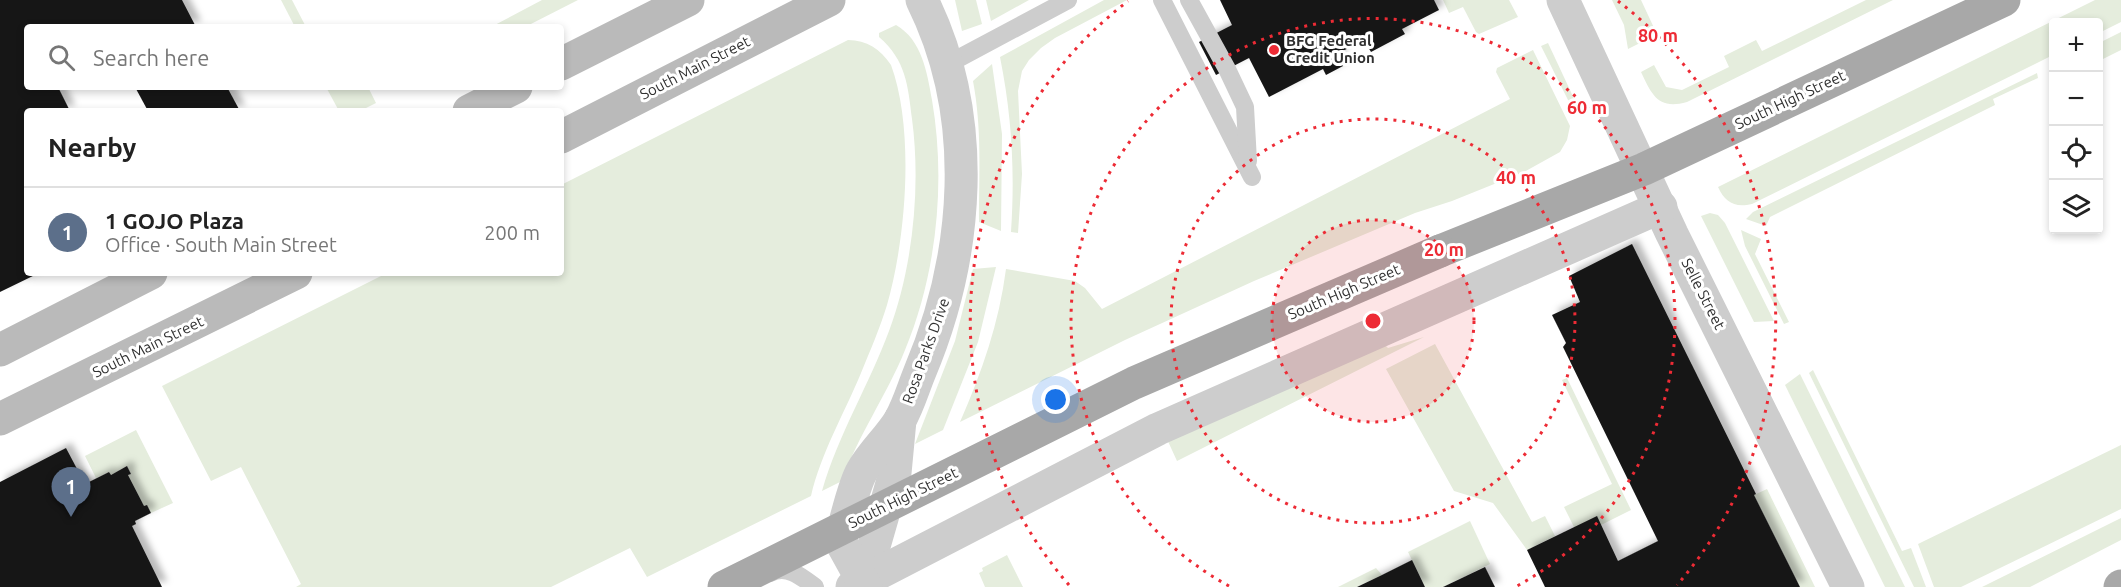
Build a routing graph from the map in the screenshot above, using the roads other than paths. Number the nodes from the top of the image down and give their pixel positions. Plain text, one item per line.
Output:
1 (688, 0) edge
2 (830, 0) edge
3 (922, 0) edge
4 (1068, 0) edge
5 (1162, 0) edge
6 (1189, 0) edge
7 (1563, 0) edge
8 (2004, 0) edge
9 (564, 62) edge
10 (948, 64) junction
11 (510, 90) edge
12 (475, 108) edge
13 (564, 134) edge
14 (1644, 169) junction
15 (1661, 207) junction
16 (145, 276) edge
17 (290, 276) edge
18 (0, 350) edge
19 (0, 419) edge
20 (861, 585) edge
21 (724, 587) edge
22 (741, 587) edge
23 (815, 587) edge
24 (1848, 587) edge

1 - 9 main road
2 - 13 main road, South Main Street
3 - 10 street, Rosa Parks Drive
4 - 10 lane
5 - 6 lane
7 - 14 street, Selle Street
8 - 14 main road, South High Street
10 - 20 street, Rosa Parks Drive
11 - 12 main road
14 - 15 street, Selle Street
14 - 21 main road, South High Street, bridge
15 - 20 street
15 - 24 street, Selle Street
16 - 18 main road
17 - 19 main road, South Main Street
22 - 23 lane

